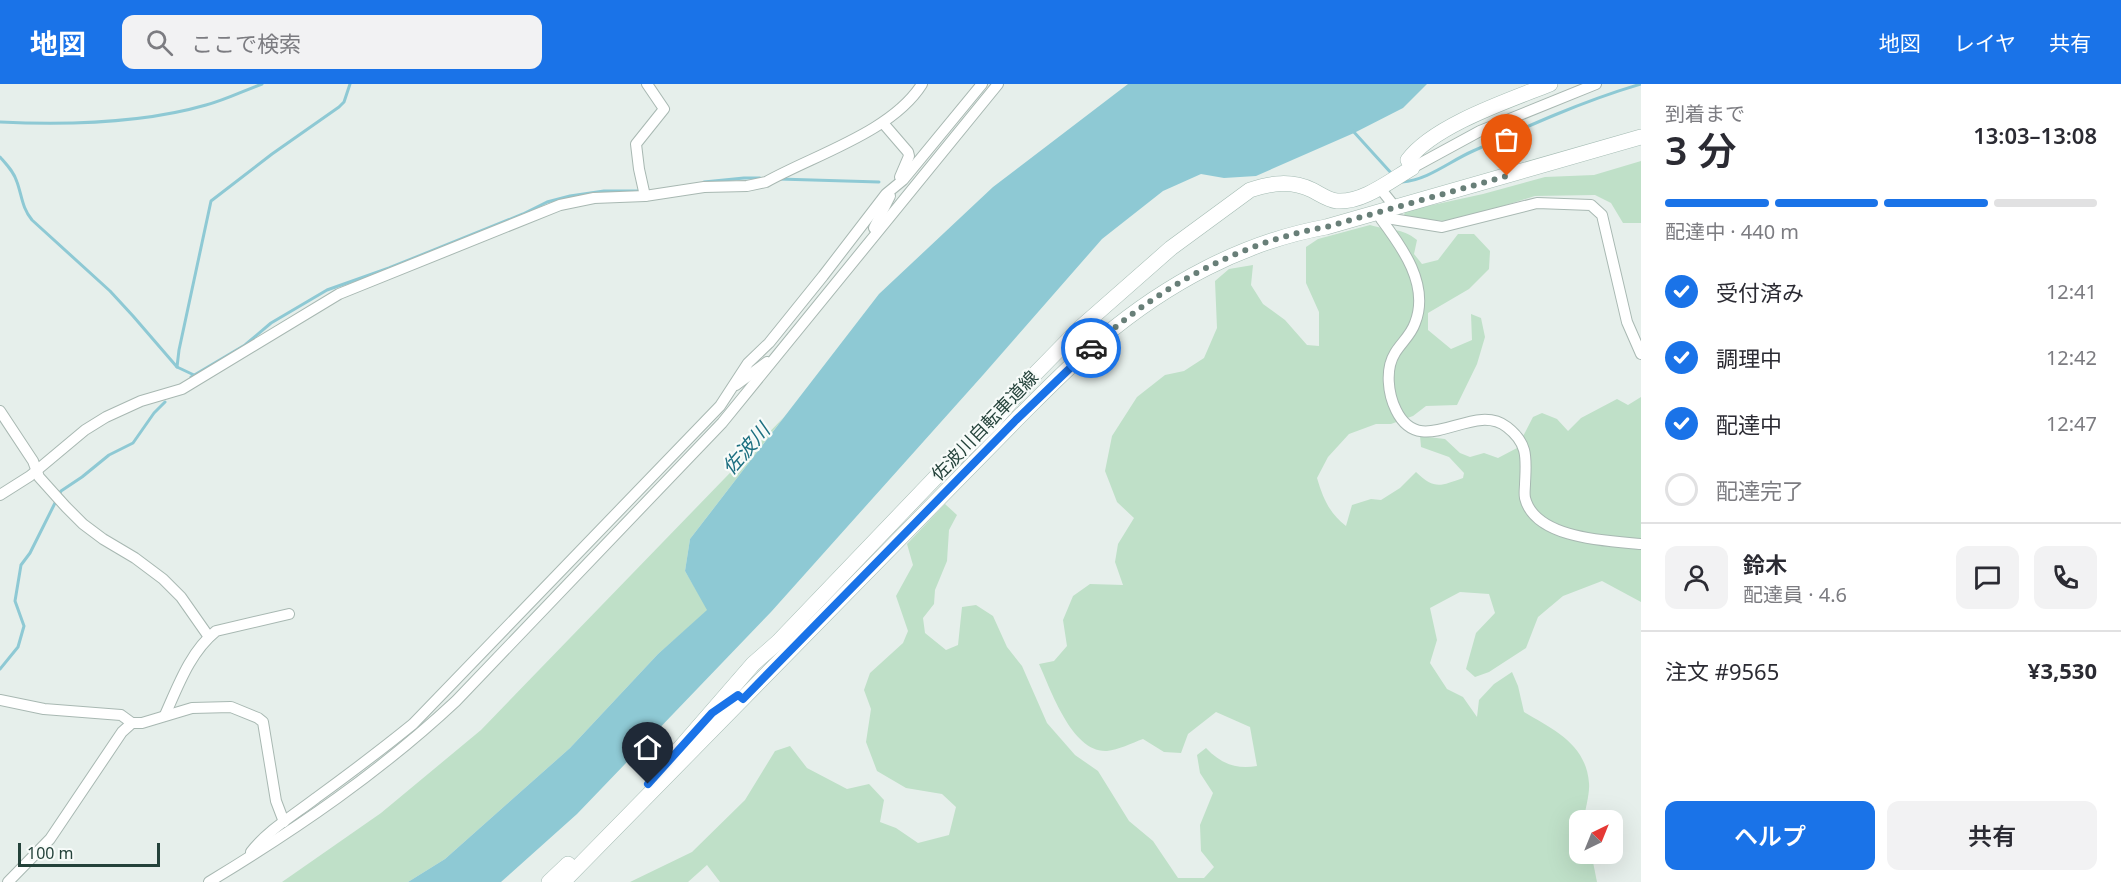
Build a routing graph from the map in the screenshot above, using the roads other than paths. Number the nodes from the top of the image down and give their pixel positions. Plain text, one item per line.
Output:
1 (647, 84) edge
2 (922, 84) edge
3 (982, 84) edge
4 (998, 84) edge
5 (1550, 84) edge
6 (1596, 84) edge
7 (883, 123) junction
8 (1641, 137) edge
9 (1409, 170) junction
10 (897, 184) junction
11 (1383, 184) junction
12 (645, 192) junction
13 (1395, 207) junction
14 (1378, 216) junction
15 (875, 233) junction
16 (1641, 354) edge
17 (772, 362) junction
18 (733, 387) junction
19 (0, 411) edge
20 (37, 470) junction
21 (935, 478) junction
22 (948, 490) junction
23 (0, 495) edge
24 (1641, 544) edge
25 (289, 614) dead end
26 (209, 638) junction
27 (753, 664) junction
28 (740, 697) junction
29 (0, 700) edge
30 (712, 713) junction
31 (165, 715) junction
32 (132, 723) junction
33 (284, 822) junction
34 (250, 857) junction
35 (8, 882) edge
36 (209, 882) edge
37 (549, 882) edge
38 (563, 882) edge

1 - 12 street
2 - 7 street
3 - 10 street
4 - 15 street
5 - 9 main road
6 - 9 street
7 - 10 street
7 - 12 street
8 - 13 main road
9 - 11 main road, 佐波川自転車道線
10 - 15 street
10 - 18 street
11 - 13 street
11 - 21 main road, 佐波川自転車道線
12 - 20 street
13 - 14 main road
14 - 16 street
14 - 22 main road
14 - 24 street
15 - 17 street
17 - 18 street
17 - 34 street
18 - 33 street
19 - 20 street
20 - 23 street
20 - 26 street
21 - 22 street
21 - 27 main road, 佐波川自転車道線
22 - 28 main road
25 - 26 street
26 - 31 street
27 - 28 street
27 - 30 main road, 佐波川自転車道線
28 - 30 street
28 - 38 main road
29 - 32 street
30 - 37 main road, 佐波川自転車道線
31 - 32 street
31 - 33 street
32 - 35 street
33 - 34 street
34 - 36 street

